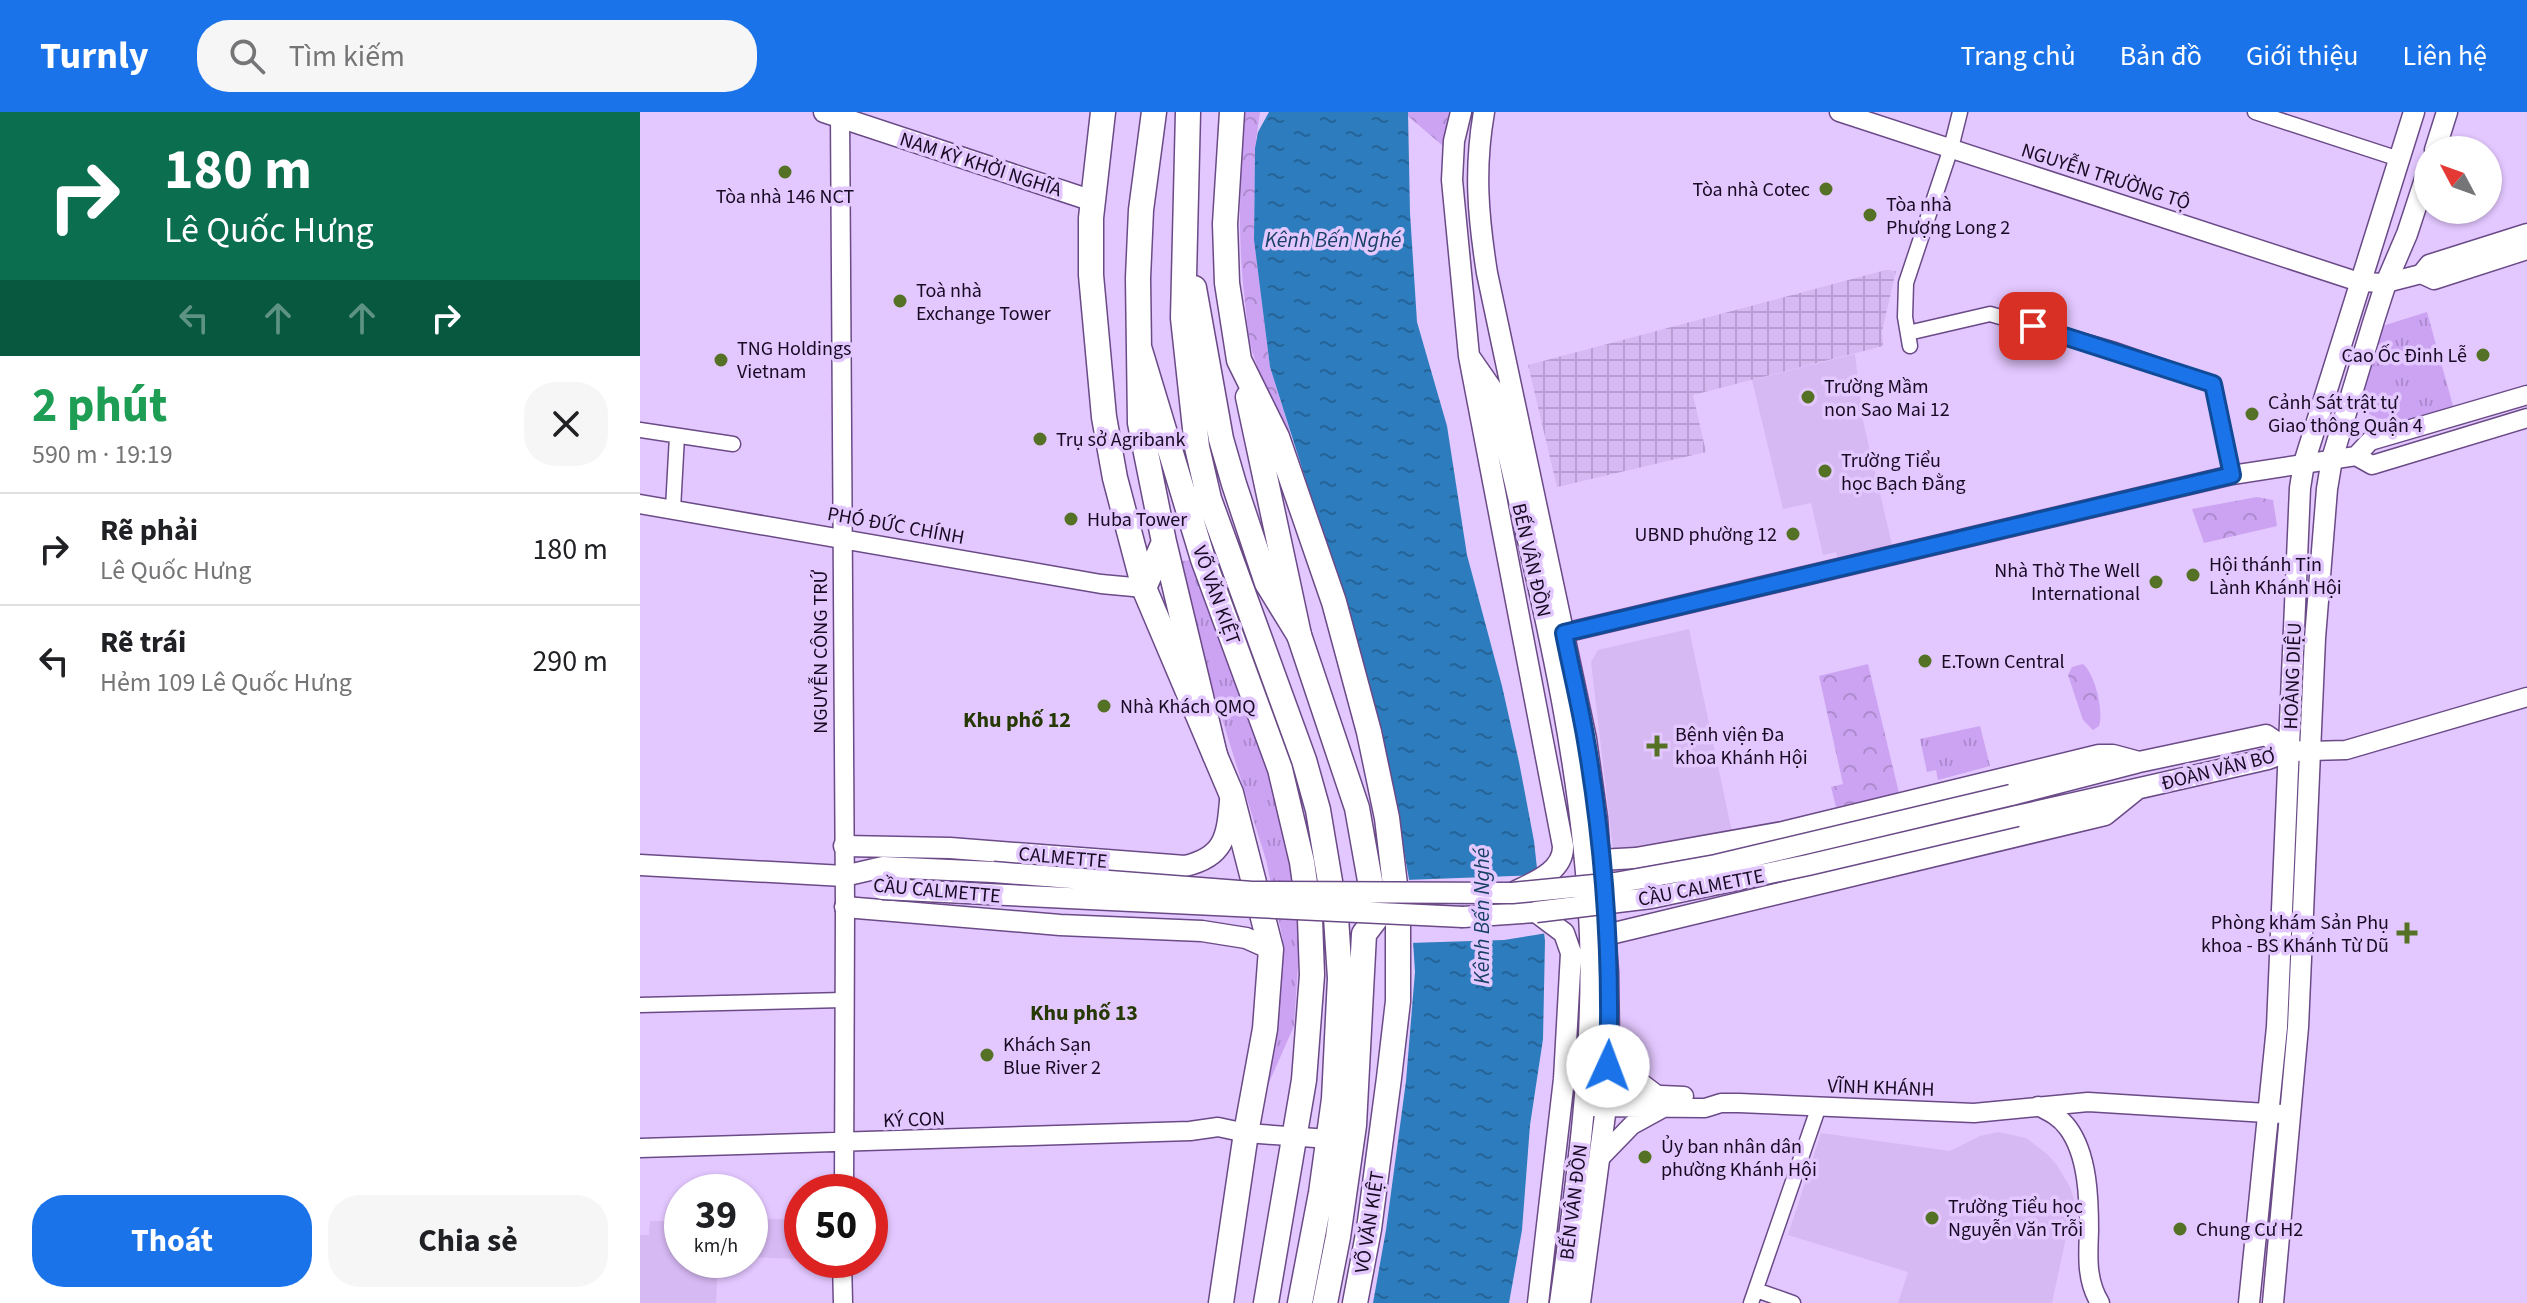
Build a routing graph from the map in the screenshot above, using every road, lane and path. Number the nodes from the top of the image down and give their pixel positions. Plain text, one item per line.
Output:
1 (1103, 112) edge
2 (1197, 112) edge
3 (1232, 112) edge
4 (1461, 112) edge
5 (1484, 112) edge
6 (1839, 112) edge
7 (1960, 112) edge
8 (2255, 112) edge
9 (2414, 112) edge
10 (2447, 112) edge
11 (834, 114) edge
12 (1151, 120) edge
13 (1188, 124) edge
14 (2439, 136) edge
15 (1951, 148) junction
16 (2399, 159) junction
17 (1093, 201) junction
18 (2414, 213) edge
19 (2525, 245) edge
20 (1185, 247) junction
21 (2359, 282) junction
22 (2386, 283) junction
23 (1139, 347) junction
24 (1469, 356) junction
25 (1239, 360) junction
26 (2527, 395) edge
27 (2461, 415) junction
28 (2527, 418) edge
29 (640, 430) edge
30 (2466, 435) junction
31 (677, 436) junction
32 (733, 444) dead end
33 (2356, 456) junction
34 (2332, 459) junction
35 (2304, 463) junction
36 (2232, 475) junction
37 (640, 504) edge
38 (673, 509) junction
39 (841, 537) junction
40 (1164, 542) junction
41 (1144, 588) junction
42 (1564, 633) junction
43 (1299, 635) junction
44 (2527, 697) edge
45 (2289, 751) junction
46 (2310, 751) junction
47 (1215, 755) junction
48 (2139, 762) junction
49 (2136, 790) junction
50 (1231, 793) junction
51 (844, 846) junction
52 (1600, 860) junction
53 (640, 865) edge
54 (1172, 866) junction
55 (844, 876) junction
56 (1512, 893) junction
57 (1376, 902) junction
58 (845, 907) junction
59 (1536, 912) junction
60 (1169, 930) junction
61 (1606, 935) junction
62 (1271, 949) junction
63 (843, 1000) junction
64 (640, 1005) edge
65 (2277, 1027) junction
66 (2298, 1027) junction
67 (1609, 1040) junction
68 (1584, 1099) junction
69 (1606, 1100) junction
70 (1660, 1101) junction
71 (2088, 1102) junction
72 (1819, 1106) junction
73 (2038, 1106) junction
74 (2268, 1113) junction
75 (2289, 1115) junction
76 (1246, 1133) junction
77 (1295, 1135) junction
78 (2073, 1138) junction
79 (1329, 1139) junction
80 (844, 1142) junction
81 (640, 1148) edge
82 (1600, 1158) junction
83 (844, 1174) edge
84 (1275, 1254) junction
85 (842, 1278) edge
86 (1754, 1296) edge
87 (2095, 1300) edge
88 (843, 1303) edge
89 (1221, 1303) edge
90 (1252, 1303) edge
91 (1266, 1303) edge
92 (1300, 1303) edge
93 (1325, 1303) edge
94 (1355, 1303) edge
95 (1538, 1303) edge
96 (1560, 1303) edge
97 (1580, 1303) edge
98 (1793, 1303) edge
99 (2249, 1303) edge
100 (2273, 1303) edge

1 - 17 main road, VÕ VĂN KIỆT
2 - 13 main road
3 - 25 main road, VÕ VĂN KIỆT
4 - 24 main road, BẾN VÂN ĐỒN
5 - 42 main road, BẾN VÂN ĐỒN
6 - 15 street, NGUYỄN TRƯỜNG TỘ
7 - 15 street
8 - 16 street
9 - 16 main road, HOÀNG DIỆU
10 - 14 main road
11 - 17 main road, NAM KỲ KHỞI NGHĨA
11 - 39 street, NGUYỄN CÔNG TRỨ
12 - 23 main road
13 - 20 main road
15 - 21 street, NGUYỄN TRƯỜNG TỘ
15 - 36 street
16 - 21 main road, HOÀNG DIỆU
17 - 41 main road, VÕ VĂN KIỆT
18 - 22 main road, HOÀNG DIỆU
19 - 22 street, NGUYỄN TRƯỜNG TỘ
20 - 43 main road
20 - 79 main road, VÕ VĂN KIỆT
21 - 22 street, NGUYỄN TRƯỜNG TỘ
21 - 35 main road, HOÀNG DIỆU
22 - 34 main road, HOÀNG DIỆU
23 - 40 main road, VÕ VĂN KIỆT
23 - 77 main road, VÕ VĂN KIỆT
24 - 56 main road
24 - 68 main road, BẾN VÂN ĐỒN
25 - 43 main road
25 - 94 main road, VÕ VĂN KIỆT
26 - 27 street
27 - 30 street
27 - 33 street
28 - 30 street
29 - 31 street
30 - 33 street
31 - 32 street
31 - 38 street
33 - 34 street
34 - 35 street
34 - 46 main road, HOÀNG DIỆU
35 - 36 street
35 - 45 main road, HOÀNG DIỆU
36 - 42 street
37 - 38 street, PHÓ ĐỨC CHÍNH
38 - 39 street, PHÓ ĐỨC CHÍNH
39 - 41 street, PHÓ ĐỨC CHÍNH
39 - 51 street, NGUYỄN CÔNG TRỨ
40 - 41 main road
40 - 47 main road, VÕ VĂN KIỆT
41 - 47 main road, VÕ VĂN KIỆT
42 - 52 main road, BẾN VÂN ĐỒN
43 - 57 main road
44 - 46 street
45 - 46 main road
45 - 48 main road, ĐOÀN VĂN BƠ
45 - 49 main road, ĐOÀN VĂN BƠ
45 - 65 main road, HOÀNG DIỆU
46 - 66 main road, HOÀNG DIỆU
47 - 50 main road, VÕ VĂN KIỆT
48 - 52 main road, ĐOÀN VĂN BƠ
48 - 56 main road, CẦU CALMETTE, bridge
49 - 59 main road, CẦU CALMETTE, bridge
49 - 61 main road, ĐOÀN VĂN BƠ
50 - 54 main road, CALMETTE
50 - 62 main road, VÕ VĂN KIỆT
51 - 54 main road, CALMETTE
51 - 55 street, NGUYỄN CÔNG TRỨ
52 - 61 main road, BẾN VÂN ĐỒN
53 - 55 main road
54 - 60 main road
55 - 57 main road, CẦU CALMETTE, bridge
55 - 57 main road, CẦU CALMETTE, bridge
55 - 58 street, NGUYỄN CÔNG TRỨ
56 - 57 main road, CẦU CALMETTE, bridge
57 - 59 main road, CẦU CALMETTE, bridge
57 - 93 main road
58 - 60 main road
58 - 63 street, NGUYỄN CÔNG TRỨ
59 - 95 main road
60 - 62 main road
61 - 67 main road, BẾN VÂN ĐỒN
62 - 76 main road, VÕ VĂN KIỆT
63 - 64 street
63 - 80 street, NGUYỄN CÔNG TRỨ
65 - 66 main road
65 - 74 main road, HOÀNG DIỆU
66 - 75 main road, HOÀNG DIỆU
67 - 69 main road, BẾN VÂN ĐỒN
67 - 70 street
68 - 69 street, VĨNH KHÁNH
68 - 96 main road, BẾN VÂN ĐỒN
69 - 70 street, VĨNH KHÁNH
69 - 82 main road, BẾN VÂN ĐỒN
70 - 72 street, VĨNH KHÁNH
70 - 82 street
71 - 73 street, VĨNH KHÁNH
71 - 74 street, VĨNH KHÁNH
71 - 78 street
72 - 73 street, VĨNH KHÁNH
72 - 86 street
73 - 78 street
74 - 75 street, VĨNH KHÁNH
74 - 99 main road, HOÀNG DIỆU
75 - 100 main road, HOÀNG DIỆU
76 - 77 street, KÝ CON
76 - 80 street, KÝ CON
76 - 89 main road, VÕ VĂN KIỆT
77 - 79 street, KÝ CON
77 - 84 main road, VÕ VĂN KIỆT
78 - 87 street
79 - 92 main road, VÕ VĂN KIỆT
80 - 81 street, KÝ CON
80 - 83 street, NGUYỄN CÔNG TRỨ
82 - 97 main road, BẾN VÂN ĐỒN
84 - 90 main road, VÕ VĂN KIỆT
84 - 91 main road, VÕ VĂN KIỆT
85 - 88 street
86 - 98 street

